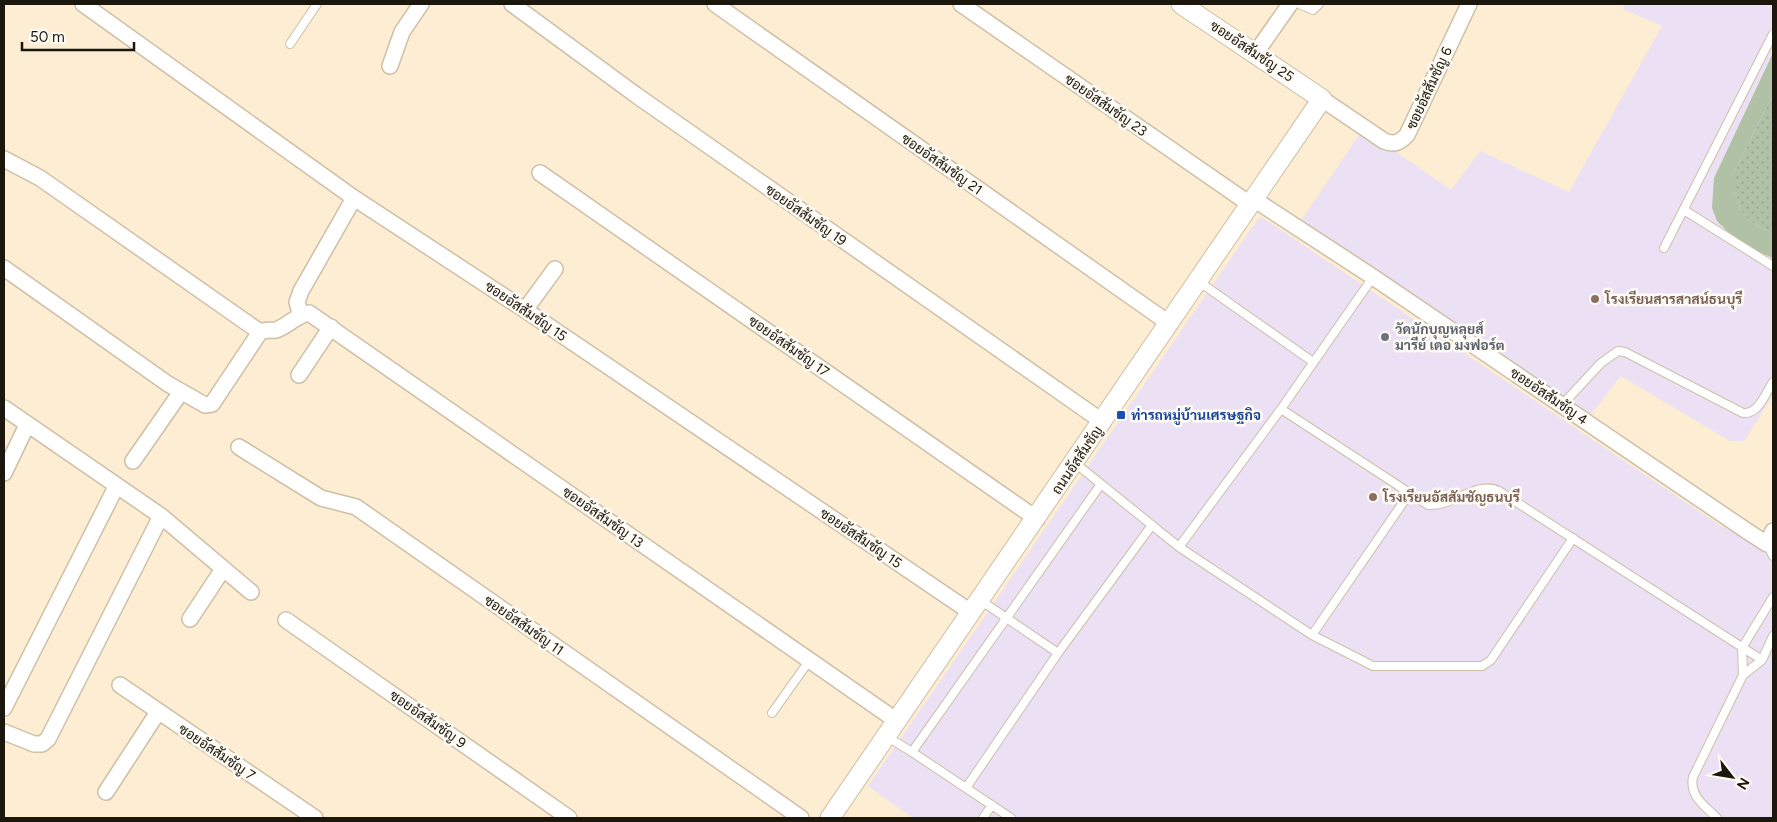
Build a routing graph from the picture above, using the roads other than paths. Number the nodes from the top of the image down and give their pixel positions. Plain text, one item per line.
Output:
1 (83, 4) edge
2 (317, 4) edge
3 (421, 4) edge
4 (512, 4) edge
5 (715, 4) edge
6 (961, 4) edge
7 (1181, 4) edge
8 (1290, 4) edge
9 (1299, 4) edge
10 (1319, 4) edge
11 (1469, 4) edge
12 (1773, 34) edge
13 (290, 44) dead end
14 (1255, 54) junction
15 (390, 66) dead end
16 (1322, 99) junction
17 (4, 159) edge
18 (540, 173) dead end
19 (354, 198) junction
20 (1253, 203) junction
21 (1684, 210) junction
22 (1664, 248) dead end
23 (1773, 266) edge
24 (4, 268) edge
25 (555, 268) dead end
26 (1373, 278) junction
27 (1198, 281) junction
28 (525, 310) junction
29 (305, 313) junction
30 (1170, 324) junction
31 (331, 327) junction
32 (260, 332) junction
33 (1313, 362) junction
34 (299, 375) dead end
35 (1773, 382) edge
36 (181, 392) junction
37 (1562, 405) junction
38 (4, 408) edge
39 (1281, 409) junction
40 (1103, 422) junction
41 (27, 425) junction
42 (239, 447) dead end
43 (133, 461) dead end
44 (1075, 463) junction
45 (4, 473) edge
46 (1101, 484) junction
47 (116, 487) junction
48 (1409, 494) junction
49 (161, 516) junction
50 (1037, 518) junction
51 (1152, 525) junction
52 (1574, 538) junction
53 (1771, 543) edge
54 (1179, 547) junction
55 (223, 569) junction
56 (251, 592) dead end
57 (1773, 597) edge
58 (976, 606) junction
59 (1007, 618) junction
60 (190, 619) dead end
61 (286, 620) dead end
62 (1312, 635) junction
63 (1773, 636) edge
64 (1742, 648) junction
65 (1058, 653) junction
66 (1762, 660) junction
67 (809, 661) junction
68 (1743, 675) junction
69 (120, 685) dead end
70 (4, 708) edge
71 (158, 712) junction
72 (772, 714) dead end
73 (892, 729) junction
74 (4, 732) edge
75 (912, 752) junction
76 (966, 788) junction
77 (106, 792) dead end
78 (992, 805) junction
79 (315, 818) edge
80 (569, 818) edge
81 (801, 818) edge
82 (830, 818) edge
83 (983, 818) edge
84 (1011, 818) edge
85 (1717, 818) edge

1 - 19 street, ซอยอัสสัมชัญ 15
2 - 13 lane
3 - 15 street
4 - 40 street, ซอยอัสสัมชัญ 19
5 - 30 street, ซอยอัสสัมชัญ 21
6 - 20 street, ซอยอัสสัมชัญ 23
7 - 14 street, ซอยอัสสัมชัญ 25
8 - 14 street
9 - 10 lane
11 - 16 street, ซอยอัสสัมชัญ 6
12 - 21 lane
14 - 16 street, ซอยอัสสัมชัญ 25
16 - 20 street, ถนนอัสสัมชัญ
17 - 32 street
18 - 50 street, ซอยอัสสัมชัญ 17
19 - 28 street, ซอยอัสสัมชัญ 15
19 - 29 street
20 - 26 street, ซอยอัสสัมชัญ 4
20 - 27 street, ถนนอัสสัมชัญ
21 - 22 lane
21 - 23 lane
24 - 36 street
25 - 28 street
26 - 33 lane
26 - 37 street, ซอยอัสสัมชัญ 4
27 - 30 street, ถนนอัสสัมชัญ
27 - 33 lane
28 - 58 street, ซอยอัสสัมชัญ 15
29 - 31 street, ซอยอัสสัมชัญ 13
29 - 32 street
30 - 40 street, ถนนอัสสัมชัญ
31 - 34 street
31 - 67 street, ซอยอัสสัมชัญ 13
32 - 36 street
33 - 39 lane
35 - 37 lane
36 - 43 street
37 - 53 street, ซอยอัสสัมชัญ 4
38 - 41 street
39 - 48 lane
39 - 54 lane
40 - 44 street, ถนนอัสสัมชัญ
41 - 45 street
41 - 47 street
42 - 81 street, ซอยอัสสัมชัญ 11
44 - 46 lane
44 - 50 street, ถนนอัสสัมชัญ
46 - 51 lane
46 - 59 lane
47 - 49 street
47 - 70 street
48 - 52 lane
48 - 62 lane
49 - 55 street
49 - 74 street
50 - 58 street, ถนนอัสสัมชัญ
51 - 54 lane
51 - 65 lane
52 - 62 lane
52 - 64 lane
54 - 62 lane
55 - 56 street
55 - 60 street
57 - 64 lane
58 - 59 lane
58 - 73 street, ถนนอัสสัมชัญ
59 - 65 lane
59 - 75 lane
61 - 80 street, ซอยอัสสัมชัญ 9
63 - 66 lane
64 - 66 lane
64 - 68 lane
65 - 76 lane
66 - 68 lane
67 - 72 lane
67 - 73 street, ซอยอัสสัมชัญ 13
68 - 85 lane
69 - 71 street, ซอยอัสสัมชัญ 7
71 - 77 street
71 - 79 street, ซอยอัสสัมชัญ 7
73 - 75 lane
73 - 82 street, ถนนอัสสัมชัญ
75 - 76 lane
76 - 78 lane
78 - 83 lane
78 - 84 lane

